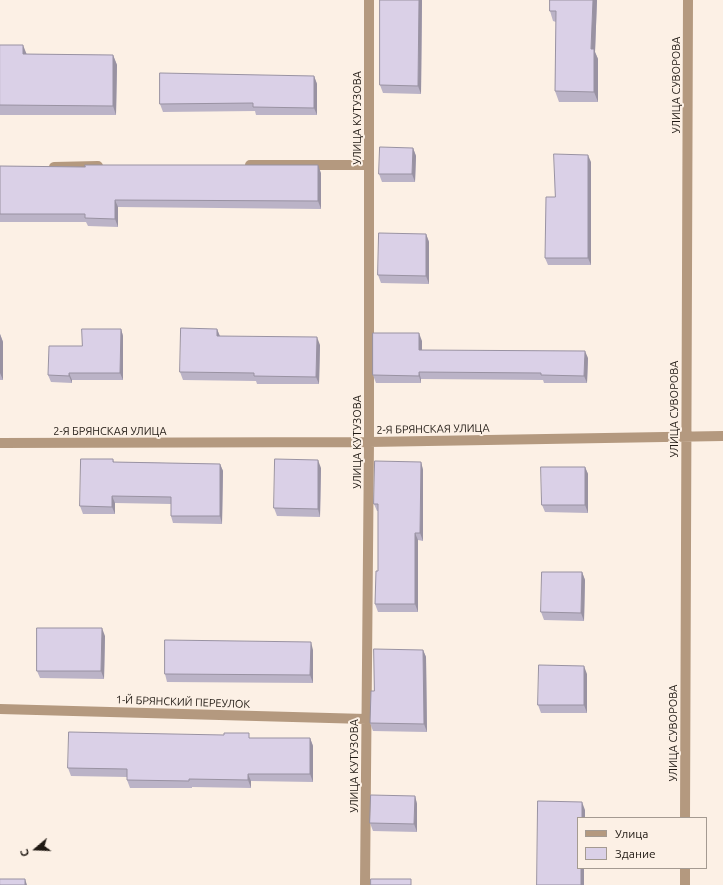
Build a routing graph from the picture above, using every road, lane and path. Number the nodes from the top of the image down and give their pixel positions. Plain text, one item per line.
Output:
1 (369, 0) edge
2 (688, 0) edge
3 (369, 165) junction
4 (110, 166) edge
5 (243, 166) edge
6 (47, 167) edge
7 (723, 436) edge
8 (686, 437) junction
9 (369, 442) junction
10 (0, 443) edge
11 (0, 709) edge
12 (366, 719) junction
13 (685, 817) edge
14 (685, 869) edge
15 (365, 885) edge
16 (685, 885) edge

1 - 3 street, УЛИЦА КУТУЗОВА
2 - 8 street, УЛИЦА СУВОРОВА
3 - 5 street
3 - 9 street, УЛИЦА КУТУЗОВА
4 - 6 street
7 - 8 street, 2-Я БРЯНСКАЯ УЛИЦА
8 - 9 street, 2-Я БРЯНСКАЯ УЛИЦА
8 - 13 street, УЛИЦА СУВОРОВА
9 - 10 street, 2-Я БРЯНСКАЯ УЛИЦА
9 - 12 street, УЛИЦА КУТУЗОВА
11 - 12 street, 1-Й БРЯНСКИЙ ПЕРЕУЛОК
12 - 15 street, УЛИЦА КУТУЗОВА
14 - 16 street

